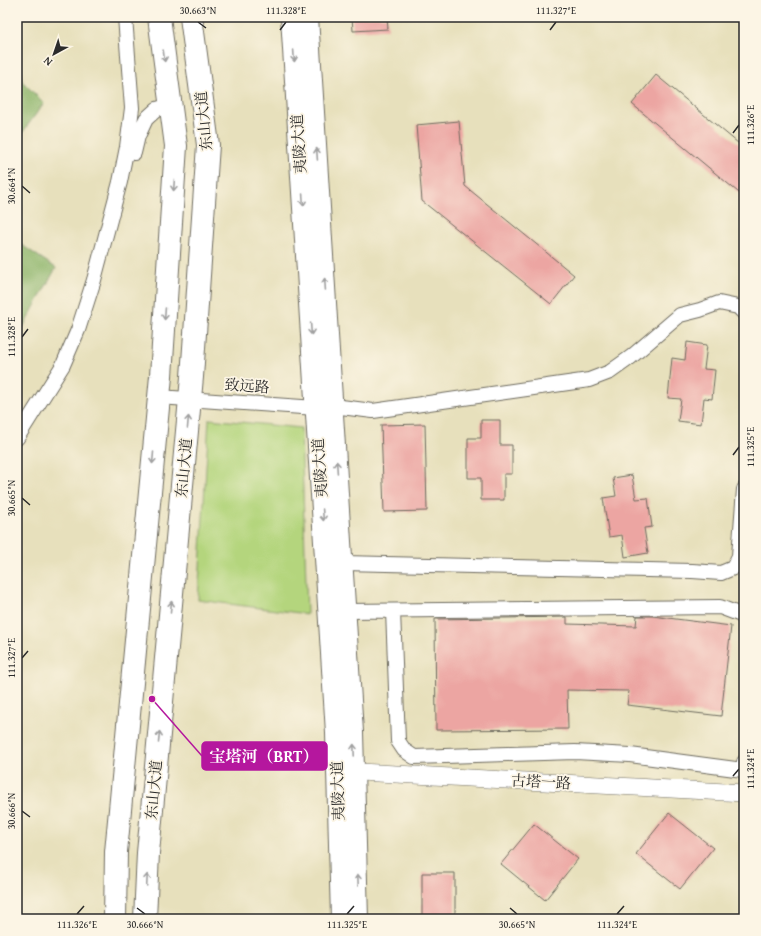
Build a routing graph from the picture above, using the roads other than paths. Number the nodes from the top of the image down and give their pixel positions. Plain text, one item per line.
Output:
1 (125, 17) edge
2 (159, 17) edge
3 (191, 17) edge
4 (291, 17) edge
5 (308, 17) edge
6 (171, 105) junction
7 (125, 158) junction
8 (744, 313) edge
9 (159, 397) junction
10 (190, 399) junction
11 (324, 407) junction
12 (17, 438) edge
13 (744, 489) edge
14 (343, 563) junction
15 (393, 610) junction
16 (346, 611) junction
17 (744, 618) edge
18 (744, 762) edge
19 (346, 771) junction
20 (744, 792) edge
21 (115, 919) edge
22 (145, 919) edge
23 (341, 919) edge
24 (358, 919) edge

1 - 7 street
2 -> 6 main road, 东山大道
3 - 10 main road, 东山大道
4 -> 11 main road, 夷陵大道
11 -> 5 main road, 夷陵大道
6 - 7 street
6 -> 9 main road, 东山大道
7 - 12 street
8 - 11 street, 致远路
9 - 10 street, 致远路
9 -> 21 main road, 东山大道
10 - 11 street, 致远路
22 -> 10 main road, 东山大道
14 -> 11 main road, 夷陵大道
11 -> 19 main road, 夷陵大道
13 - 14 street
14 - 16 main road, 夷陵大道
15 - 16 street
15 - 17 street
15 - 18 street
19 -> 16 main road, 夷陵大道
19 - 20 street, 古塔一路
19 - 23 main road, 夷陵大道
24 -> 19 main road, 夷陵大道

